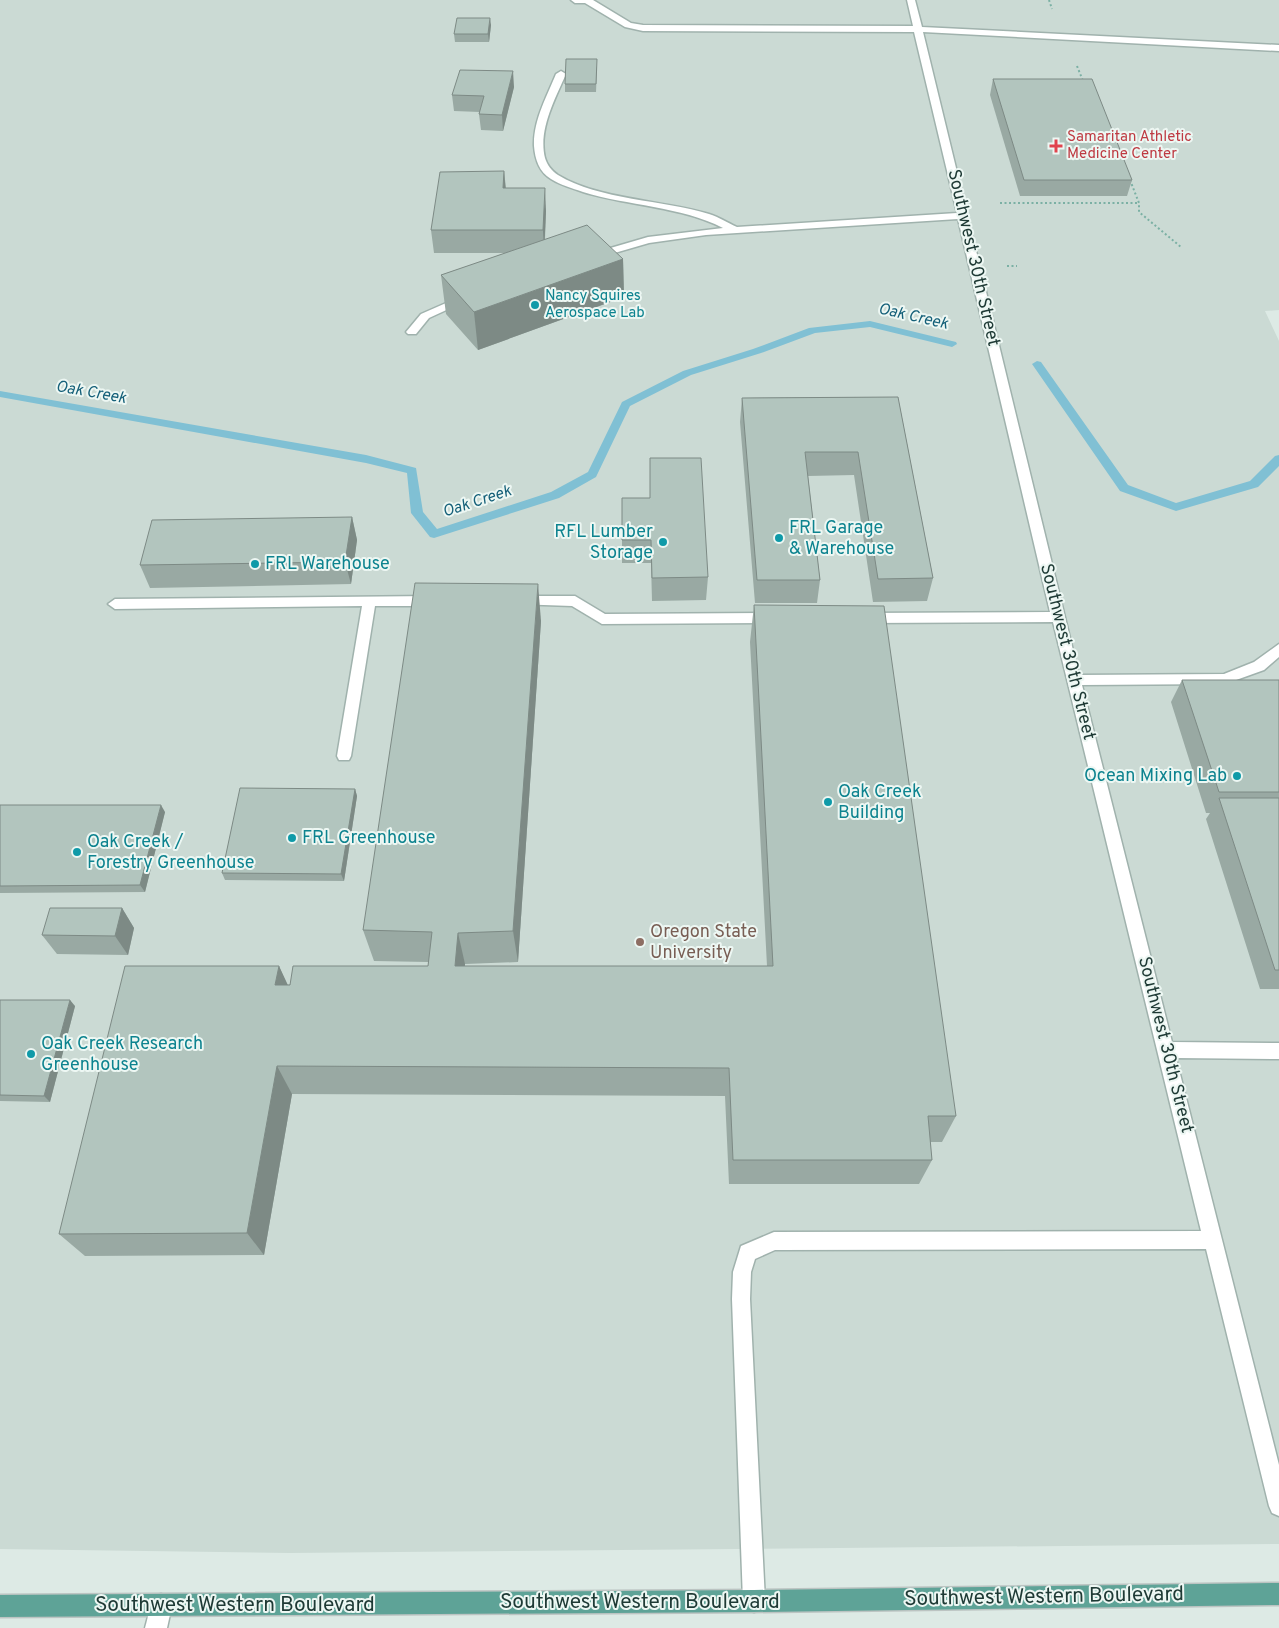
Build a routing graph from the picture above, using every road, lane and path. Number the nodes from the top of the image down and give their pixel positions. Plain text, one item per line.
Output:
1 (575, 0) edge
2 (911, 0) edge
3 (918, 29) junction
4 (1279, 48) edge
5 (1076, 62) dead end
6 (561, 74) dead end
7 (1085, 87) edge
8 (1129, 178) edge
9 (1000, 203) dead end
10 (1139, 203) junction
11 (964, 216) junction
12 (737, 231) junction
13 (1181, 246) dead end
14 (586, 258) edge
15 (469, 297) edge
16 (412, 332) dead end
17 (448, 601) edge
18 (506, 601) edge
19 (369, 602) junction
20 (115, 604) dead end
21 (1058, 617) junction
22 (790, 618) edge
23 (850, 618) edge
24 (1279, 649) edge
25 (1074, 680) junction
26 (344, 756) dead end
27 (1166, 1050) junction
28 (1279, 1051) edge
29 (1213, 1240) junction
30 (1279, 1506) edge
31 (1279, 1594) edge
32 (754, 1601) junction
33 (161, 1605) junction
34 (0, 1606) edge
35 (156, 1628) edge

1 - 3 street
2 - 3 street, Southwest 30th Street
3 - 4 street
3 - 11 street, Southwest 30th Street
5 - 7 path
6 - 12 street
8 - 10 path
9 - 10 path
10 - 13 path
11 - 12 street
11 - 21 street, Southwest 30th Street
12 - 14 street
15 - 16 street
17 - 19 street
18 - 22 street
19 - 20 street
19 - 26 street
21 - 23 street
21 - 25 street, Southwest 30th Street
24 - 25 street
25 - 27 street, Southwest 30th Street
27 - 28 street
27 - 29 street, Southwest 30th Street
29 - 30 street, Southwest 30th Street
29 - 32 street
31 - 32 main road, Southwest Western Boulevard
32 - 33 main road, Southwest Western Boulevard
33 - 34 main road, Southwest Western Boulevard
33 - 35 street

